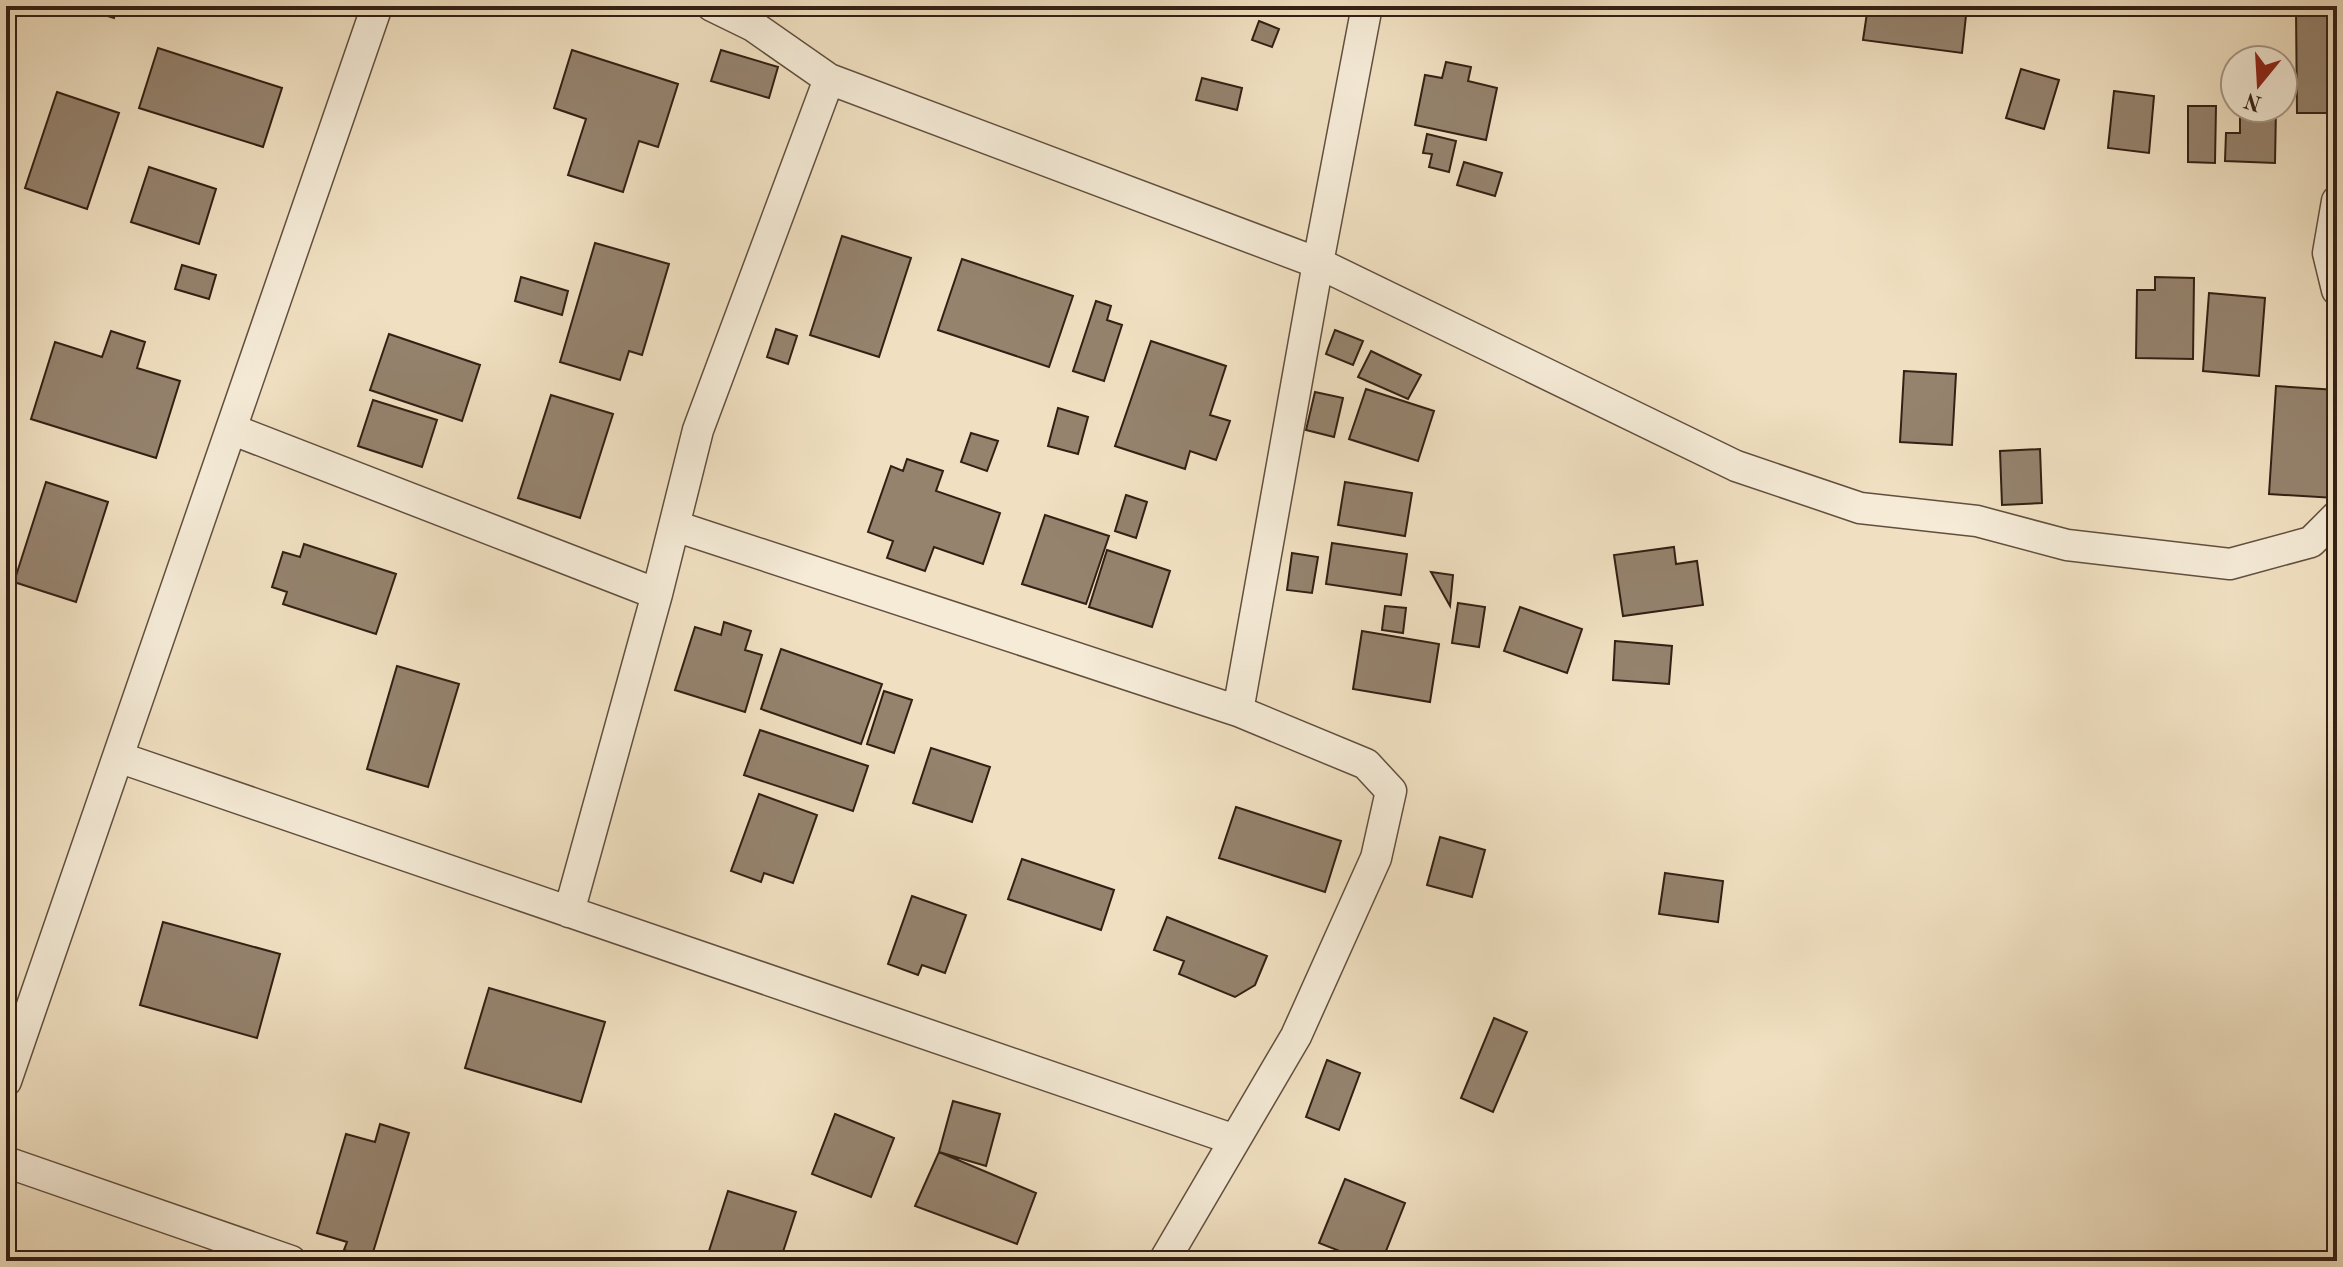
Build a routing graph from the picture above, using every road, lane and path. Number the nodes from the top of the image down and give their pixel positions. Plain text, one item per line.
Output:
1 (377, 6) edge
2 (712, 6) edge
3 (1367, 6) edge
4 (829, 79) junction
5 (2337, 201) edge
6 (1318, 263) junction
7 (2337, 290) edge
8 (231, 429) junction
9 (2337, 516) edge
10 (675, 526) junction
11 (657, 594) junction
12 (1238, 711) junction
13 (118, 757) junction
14 (569, 912) junction
15 (6, 1081) edge
16 (1235, 1140) junction
17 (6, 1162) edge
18 (291, 1261) edge
19 (1164, 1261) edge

1 - 8 street
2 - 4 street
3 - 6 street
4 - 6 street
4 - 10 street
5 - 7 street
6 - 9 street
6 - 12 street
8 - 11 street
8 - 13 street
10 - 11 street
10 - 12 street
11 - 14 street
12 - 16 street
13 - 14 street
13 - 15 street
14 - 16 street
16 - 19 street
17 - 18 street

